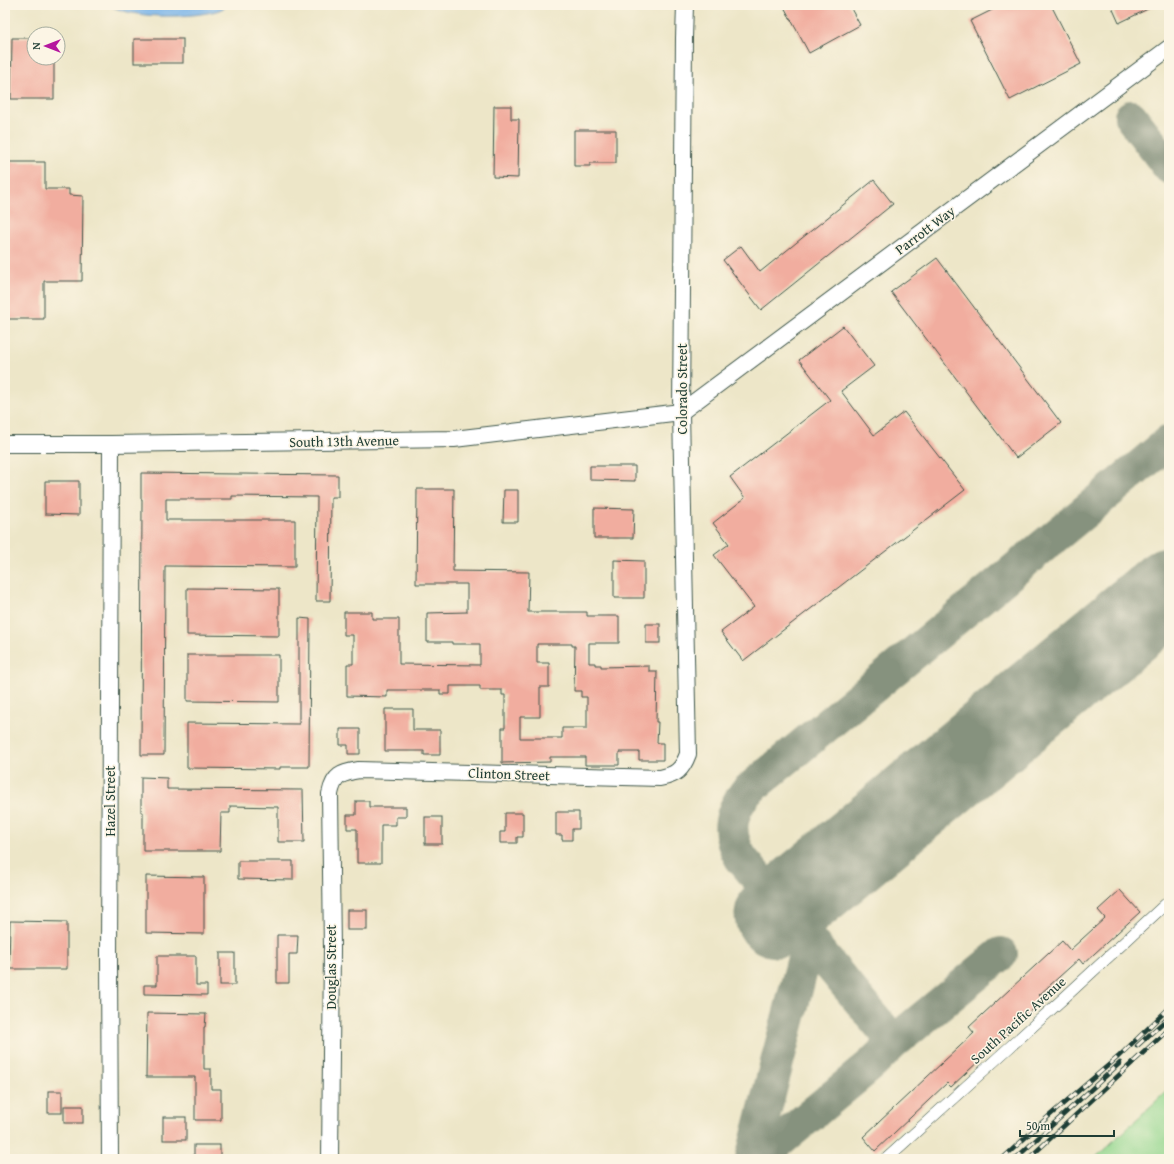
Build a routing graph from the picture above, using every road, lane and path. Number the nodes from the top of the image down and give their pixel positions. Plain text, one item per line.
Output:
1 (685, 5) edge
2 (1169, 48) edge
3 (682, 412) junction
4 (5, 444) edge
5 (111, 444) junction
6 (679, 770) joint
7 (338, 776) joint
8 (1169, 901) edge
9 (110, 1159) edge
10 (330, 1159) edge
11 (886, 1159) edge

1 - 3 street, Colorado Street
2 - 3 street, Parrott Way
3 - 5 street, South 13th Avenue
3 - 6 street, Colorado Street
4 - 5 street, South 13th Avenue
5 - 9 street, Hazel Street
6 - 7 street, Clinton Street
7 - 10 street, Douglas Street
8 - 11 street, South Pacific Avenue

